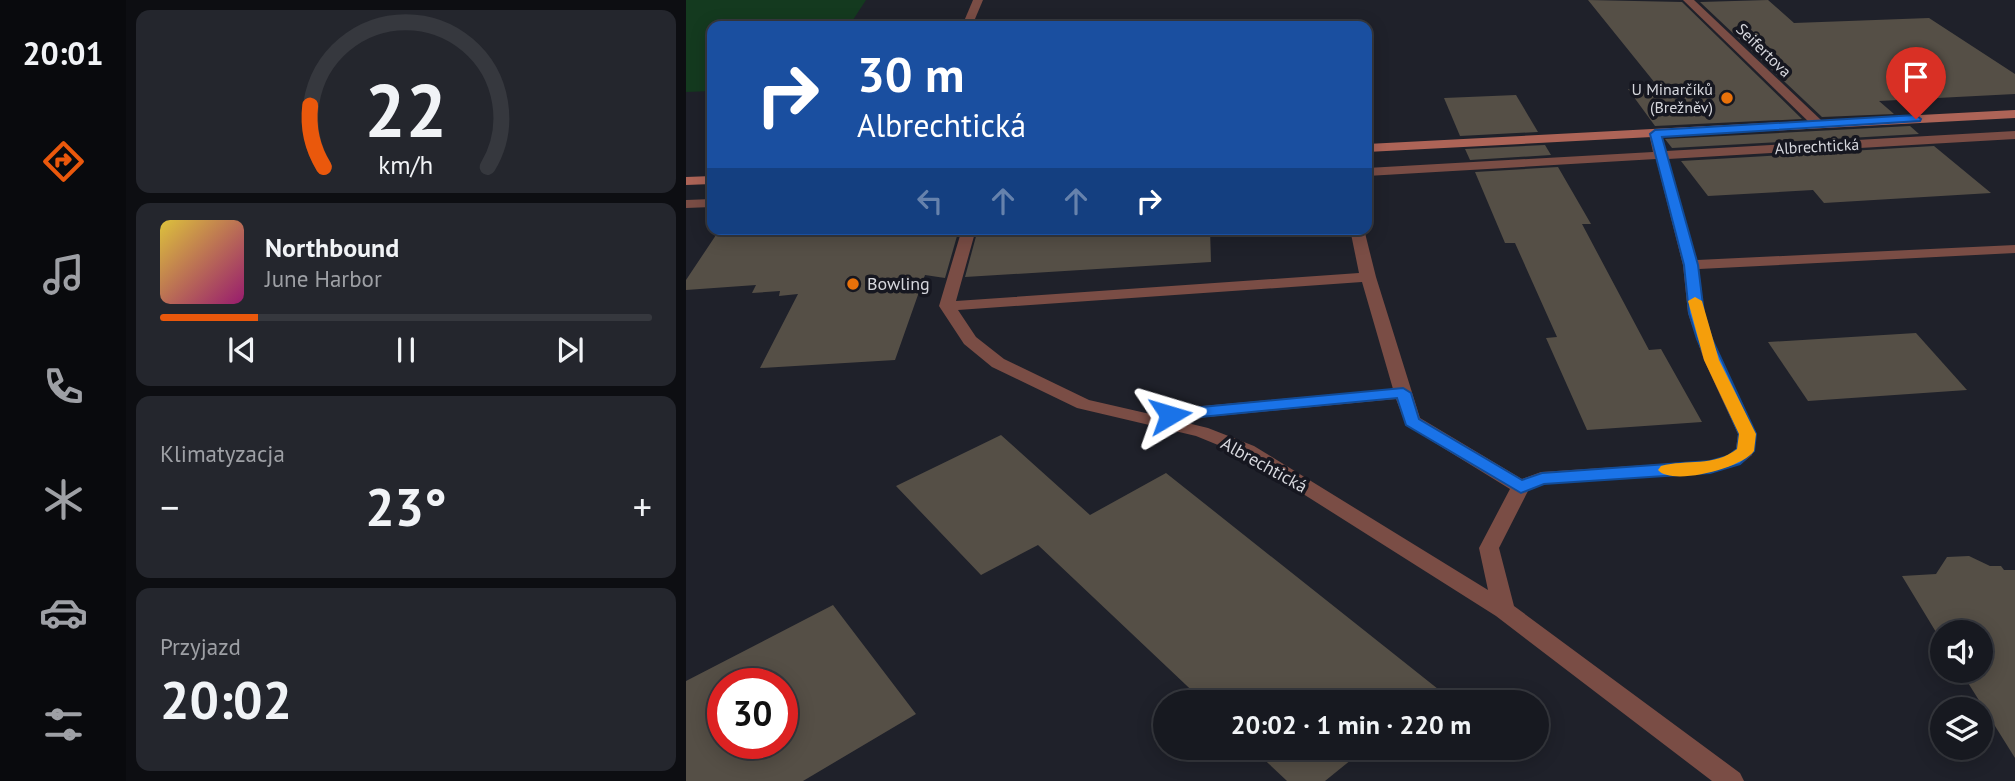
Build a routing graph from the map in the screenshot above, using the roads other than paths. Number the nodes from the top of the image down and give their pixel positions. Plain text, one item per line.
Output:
1 (978, 0) edge
2 (1688, 0) edge
3 (969, 21) edge
4 (2015, 114) edge
5 (1817, 123) junction
6 (1655, 134) junction
7 (2015, 135) edge
8 (1372, 148) edge
9 (1661, 154) junction
10 (1372, 172) edge
11 (707, 180) edge
12 (686, 181) edge
13 (707, 203) edge
14 (686, 204) edge
15 (967, 235) edge
16 (1358, 235) edge
17 (2015, 249) edge
18 (1691, 265) junction
19 (1368, 276) junction
20 (947, 306) junction
21 (1403, 393) junction
22 (1144, 418) junction
23 (1521, 487) junction
24 (1504, 610) junction
25 (1731, 781) edge

1 - 3 street
2 - 5 street, Seifertova
4 - 5 main road, Albrechtická
5 - 6 main road, Albrechtická
6 - 8 main road, Albrechtická
6 - 9 street
7 - 9 street, Albrechtická
9 - 10 street, Albrechtická
9 - 18 street
11 - 12 main road
13 - 14 street
15 - 20 street
16 - 19 street
17 - 18 street
18 - 23 street
19 - 20 street
19 - 21 street
20 - 22 street, Albrechtická
21 - 22 street
21 - 23 street
22 - 24 street, Albrechtická
23 - 24 street
24 - 25 street, Albrechtická

